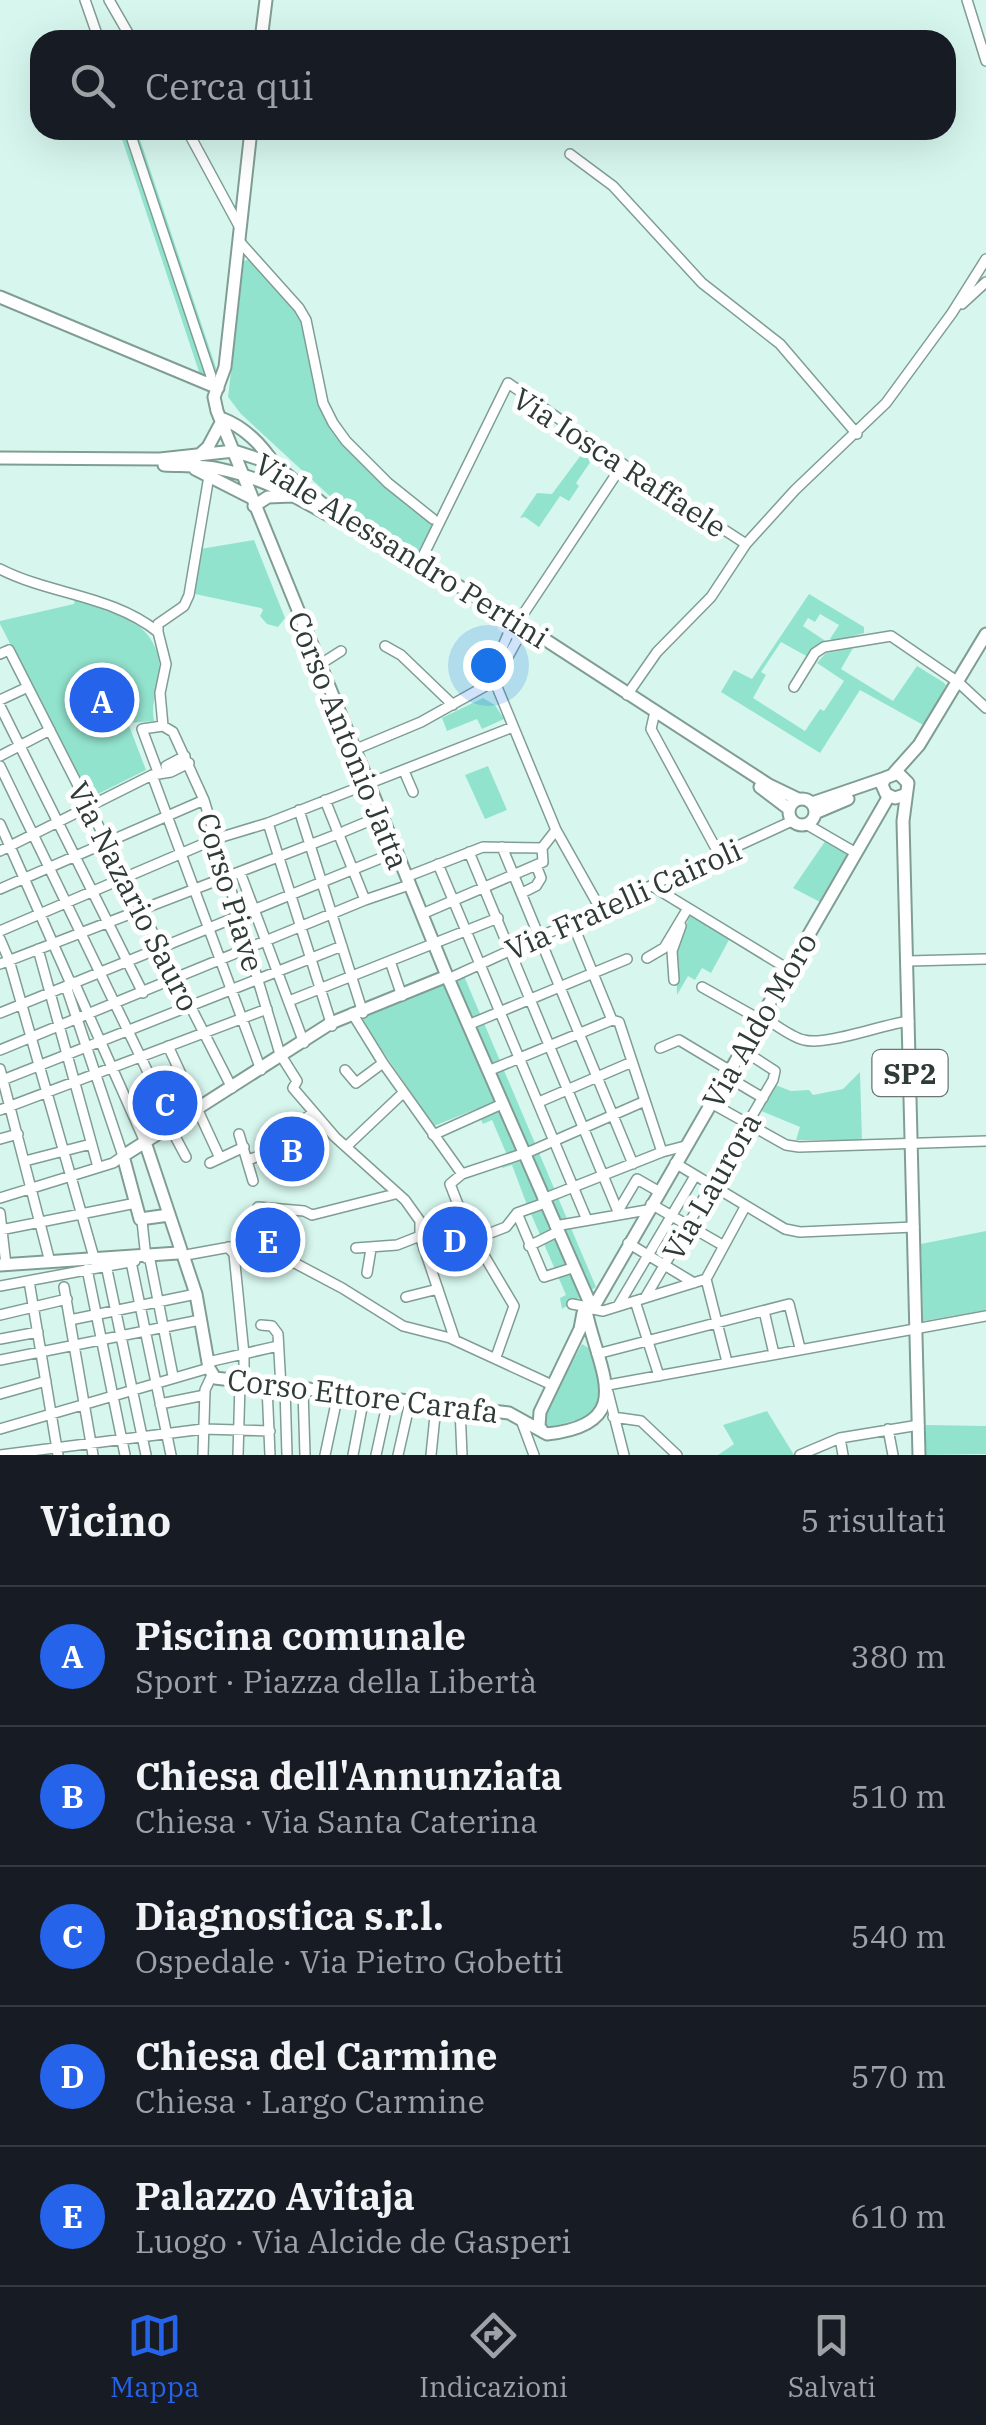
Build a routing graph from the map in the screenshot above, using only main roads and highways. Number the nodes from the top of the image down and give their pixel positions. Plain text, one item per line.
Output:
1 (266, 0) edge
2 (262, 30) edge
3 (249, 140) edge
4 (0, 297) edge
5 (215, 388) junction
6 (222, 416) junction
7 (234, 451) junction
8 (0, 460) edge
9 (194, 462) junction
10 (274, 464) junction
11 (242, 474) junction
12 (294, 496) junction
13 (252, 502) junction
14 (517, 626) junction
15 (986, 634) edge
16 (919, 745) junction
17 (891, 788) junction
18 (813, 808) junction
19 (793, 810) junction
20 (449, 978) junction
21 (145, 1143) junction
22 (168, 1216) junction
23 (182, 1254) junction
24 (3, 1265) edge
25 (586, 1306) junction
26 (573, 1344) junction
27 (595, 1349) junction
28 (540, 1412) junction
29 (517, 1418) junction
30 (545, 1433) junction
31 (920, 1455) edge

1 - 2 main road
3 - 5 main road
4 - 5 main road
5 - 6 main road, Viale Alessandro Pertini
6 - 7 main road, Viale Alessandro Pertini
6 - 9 main road
6 - 10 main road
7 - 9 main road, Viale Alessandro Pertini
7 - 10 main road, Viale Alessandro Pertini
7 - 11 main road, Viale Alessandro Pertini
8 - 9 main road, Viale Alessandro Pertini
9 - 11 main road, Viale Alessandro Pertini
9 - 13 main road, Viale Alessandro Pertini
10 - 14 main road, Viale Alessandro Pertini
11 - 12 main road, Viale Alessandro Pertini
11 - 13 main road, Viale Alessandro Pertini
12 - 13 main road
12 - 14 main road, Viale Alessandro Pertini
13 - 20 main road, Corso Antonio Jatta
14 - 19 main road, Viale Alessandro Pertini
15 - 16 main road
16 - 17 main road
16 - 17 main road
17 - 18 main road
17 - 25 main road, Via Aldo Moro
17 - 31 main road, SP2
18 - 19 main road
18 - 19 main road
20 - 21 main road
20 - 25 main road, Corso Antonio Jatta
21 - 22 main road
21 - 22 main road
22 - 23 main road
23 - 24 main road
23 - 29 main road, Corso Ettore Carafa
25 - 26 main road, Via Aldo Moro
25 - 27 main road, Corso Antonio Jatta
26 - 27 main road
26 - 28 main road, Via Aldo Moro
27 - 30 main road, Corso Antonio Jatta
28 - 29 main road
28 - 30 main road
29 - 30 main road

